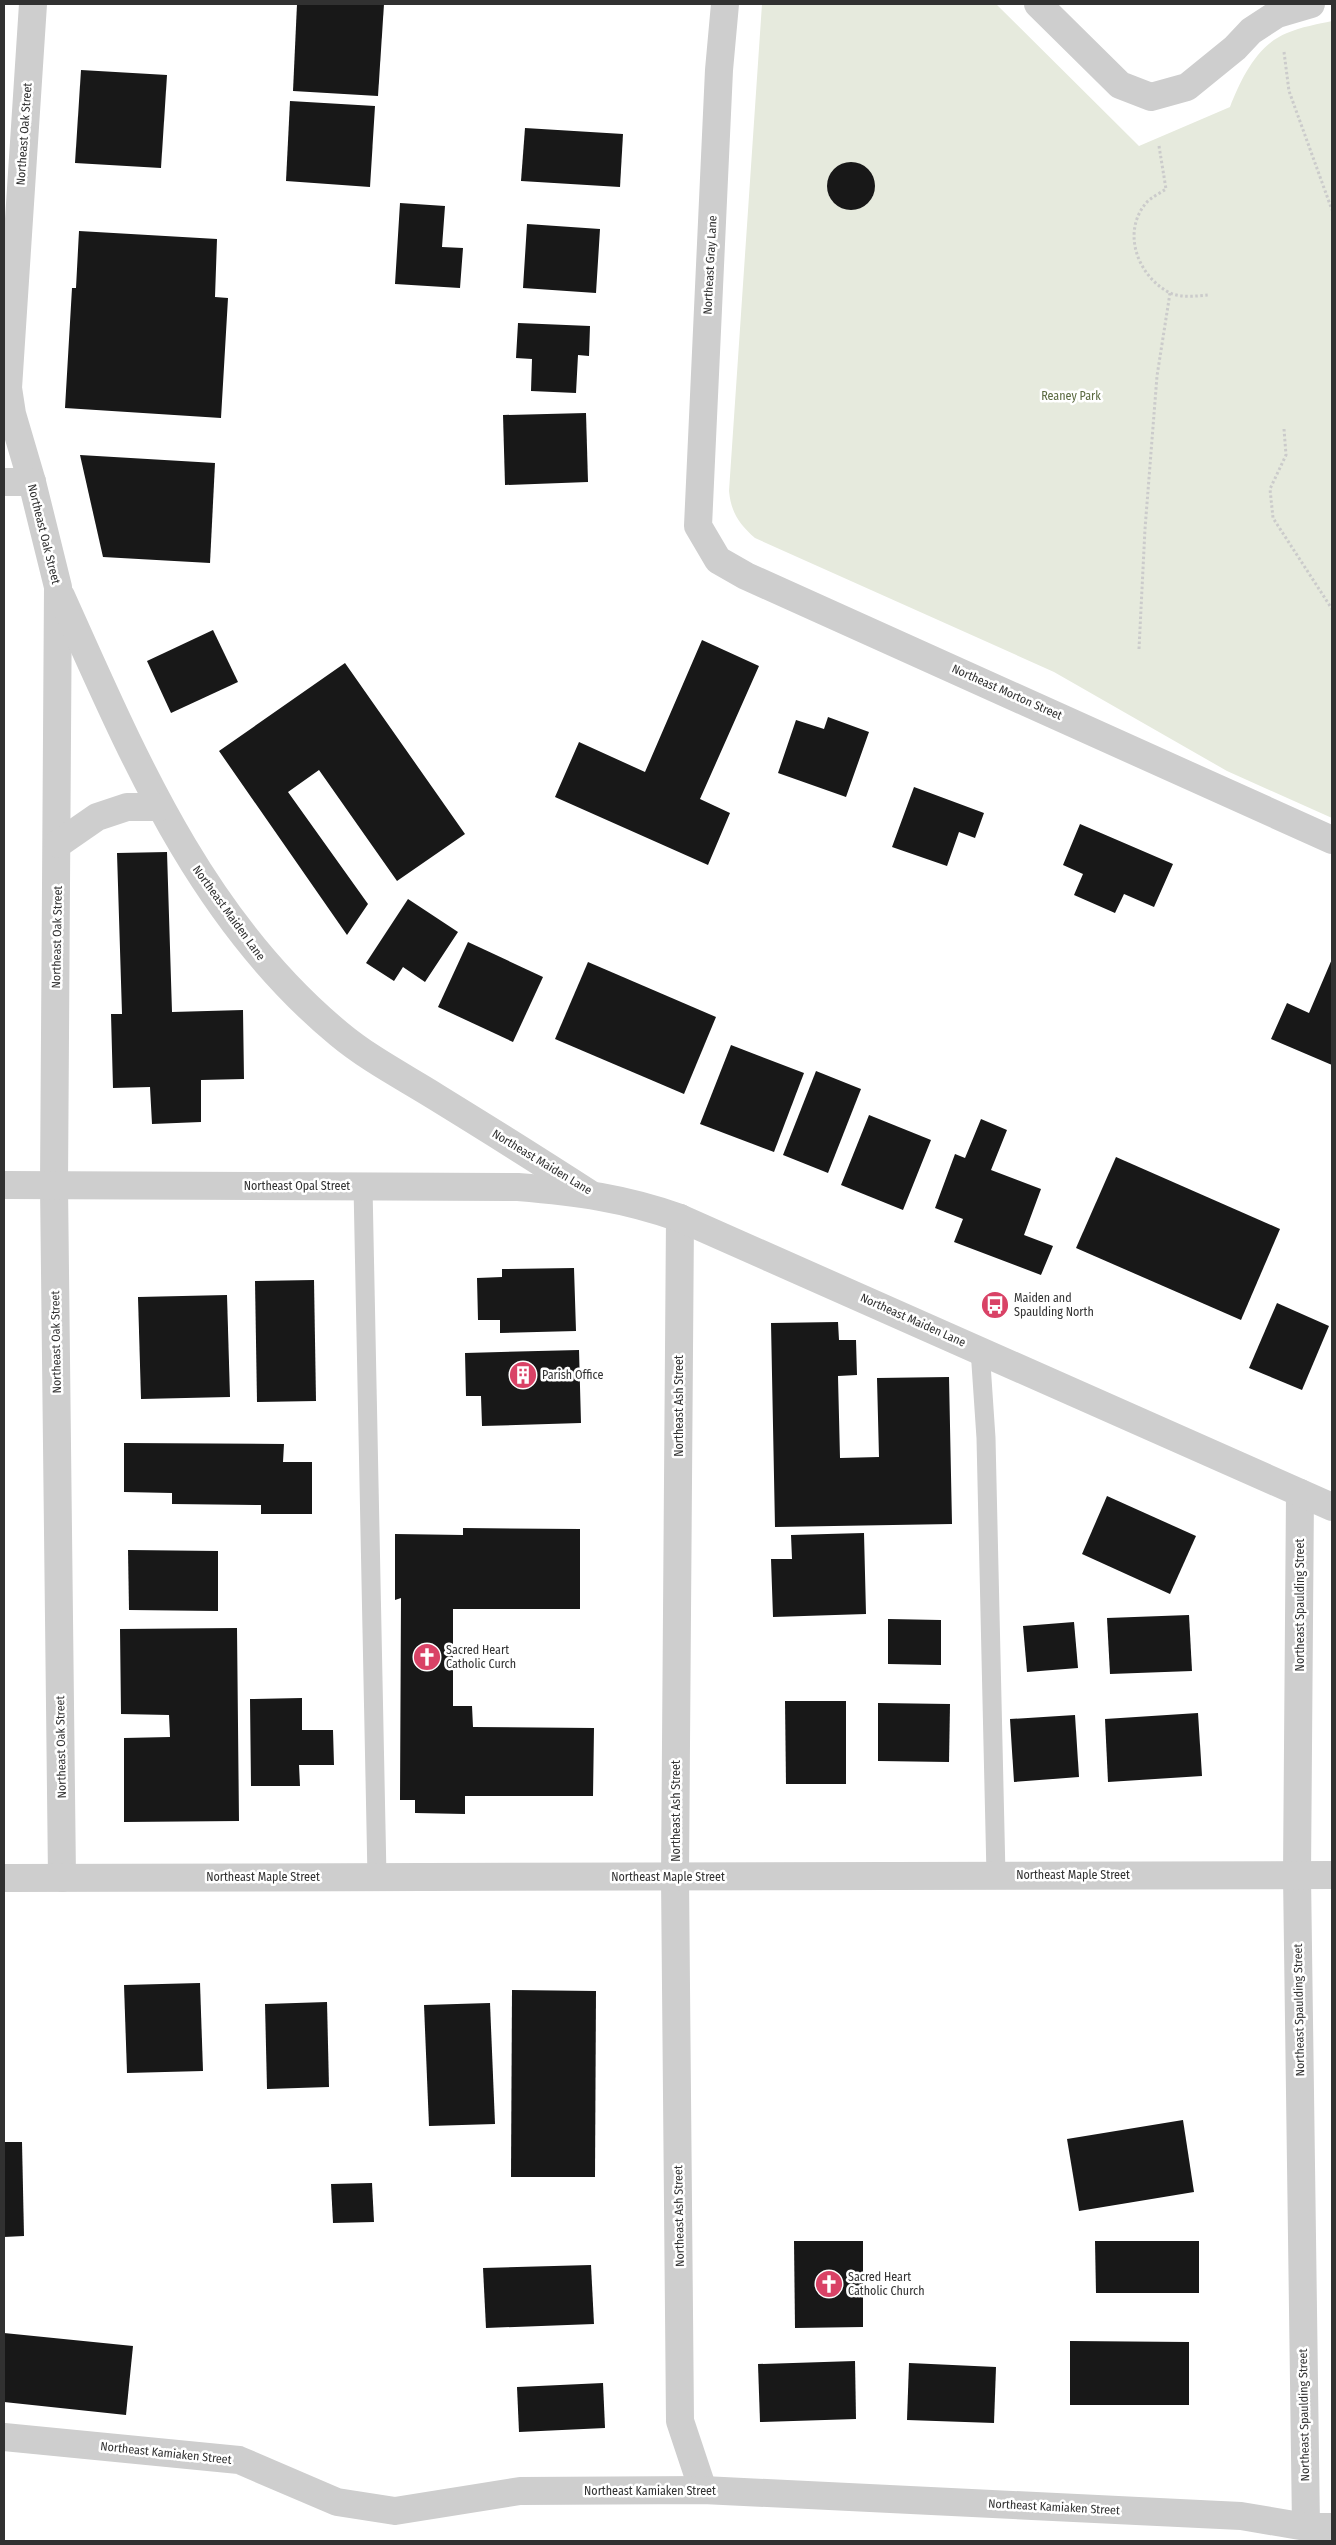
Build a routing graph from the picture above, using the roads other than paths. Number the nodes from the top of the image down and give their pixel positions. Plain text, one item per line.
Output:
1 (33, 4) edge
2 (724, 4) edge
3 (1038, 4) edge
4 (1311, 4) edge
5 (4, 482) edge
6 (32, 482) junction
7 (698, 526) joint
8 (58, 587) junction
9 (159, 807) junction
10 (1332, 840) edge
11 (58, 844) junction
12 (4, 1185) edge
13 (54, 1185) junction
14 (363, 1186) junction
15 (590, 1194) junction
16 (680, 1218) junction
17 (980, 1349) junction
18 (1300, 1493) junction
19 (1332, 1507) edge
20 (996, 1874) junction
21 (1297, 1875) junction
22 (1332, 1875) edge
23 (377, 1877) junction
24 (675, 1877) junction
25 (4, 1878) edge
26 (62, 1878) junction
27 (4, 2437) edge
28 (703, 2490) junction
29 (1319, 2527) edge
30 (1274, 2541) edge

1 - 6 street, Northeast Oak Street
2 - 7 street, Northeast Gray Lane
3 - 4 street
5 - 6 street
6 - 8 street, Northeast Oak Street
7 - 10 street, Northeast Morton Street
8 - 9 street, Northeast Maiden Lane
8 - 11 street, Northeast Oak Street
9 - 11 street
9 - 15 street, Northeast Maiden Lane
11 - 13 street, Northeast Oak Street
12 - 13 street, Northeast Opal Street
13 - 14 street, Northeast Opal Street
13 - 26 street, Northeast Oak Street
14 - 15 street, Northeast Opal Street
14 - 23 lane
15 - 16 street, Northeast Maiden Lane
16 - 17 street, Northeast Maiden Lane
16 - 24 street, Northeast Ash Street
17 - 18 street, Northeast Maiden Lane
17 - 20 lane
18 - 19 street, Northeast Maiden Lane
18 - 21 street, Northeast Spaulding Street
20 - 21 street, Northeast Maple Street
20 - 24 street, Northeast Maple Street
21 - 22 street, Northeast Maple Street
21 - 29 street, Northeast Spaulding Street
23 - 24 street, Northeast Maple Street
23 - 26 street, Northeast Maple Street
24 - 28 street, Northeast Ash Street
25 - 26 street, Northeast Maple Street
27 - 28 street, Northeast Kamiaken Street
28 - 29 street, Northeast Kamiaken Street
29 - 30 street

